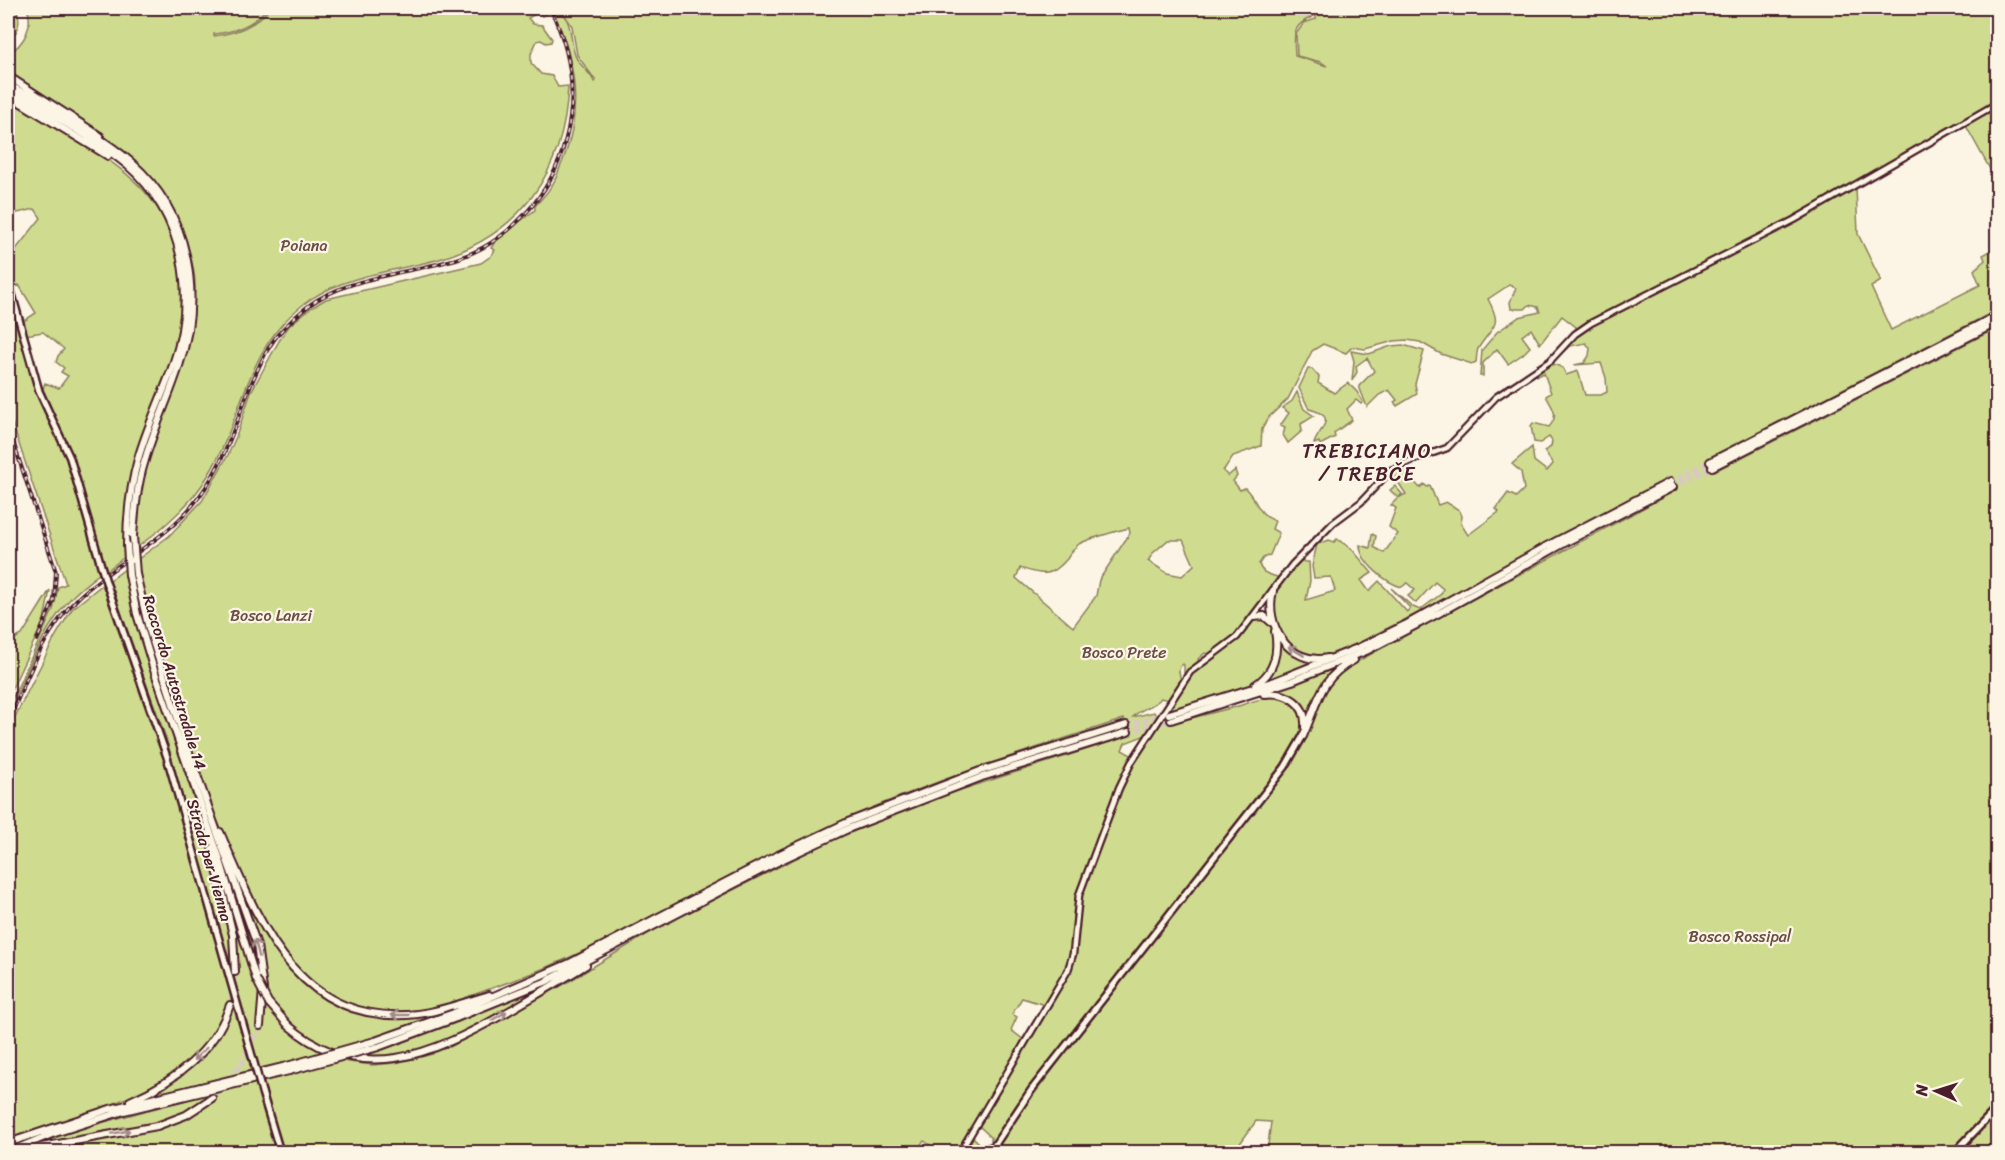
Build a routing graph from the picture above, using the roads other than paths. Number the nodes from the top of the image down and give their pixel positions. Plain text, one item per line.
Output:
1 (8, 76) edge
2 (8, 84) edge
3 (8, 89) edge
4 (8, 95) edge
5 (1998, 103) edge
6 (124, 156) junction
7 (146, 186) junction
8 (8, 280) edge
9 (189, 293) junction
10 (1998, 315) edge
11 (1998, 322) edge
12 (186, 328) junction
13 (133, 575) junction
14 (1273, 591) junction
15 (1261, 607) junction
16 (1426, 613) junction
17 (1267, 614) junction
18 (1254, 617) junction
19 (1274, 627) junction
20 (1413, 627) junction
21 (1210, 705) junction
22 (1170, 717) tunnel mouth
23 (1303, 736) junction
24 (203, 808) junction
25 (617, 946) junction
26 (235, 972) tunnel mouth
27 (505, 992) junction
28 (230, 1005) tunnel mouth
29 (455, 1016) junction
30 (260, 1026) tunnel mouth
31 (288, 1069) junction
32 (212, 1098) tunnel mouth
33 (1998, 1107) edge
34 (110, 1109) junction
35 (98, 1116) junction
36 (40, 1135) junction
37 (8, 1143) edge
38 (8, 1152) edge
39 (14, 1152) edge
40 (280, 1152) edge
41 (960, 1152) edge
42 (990, 1152) edge
43 (1955, 1152) edge

1 - 6 highway
2 - 6 highway, Raccordo Autostradale 14
3 - 7 highway
4 - 7 highway
5 - 14 main road
6 - 9 highway, Raccordo Autostradale 14
7 - 9 highway, Raccordo Autostradale 14
8 - 40 main road, Strada per Vienna, bridge
9 - 12 highway, Raccordo Autostradale 14
10 - 11 highway
12 - 13 highway, Raccordo Autostradale 14, bridge
12 - 13 highway, Raccordo Autostradale 14, bridge
13 - 24 highway, Raccordo Autostradale 14
13 - 24 highway, Raccordo Autostradale 14
14 - 15 main road
14 - 17 highway
15 - 17 highway
15 - 18 main road
16 -> 19 highway
16 - 20 highway
16 - 21 highway
17 - 18 highway
17 - 19 highway
18 - 41 main road
19 - 21 highway
20 - 21 highway
20 - 23 highway
21 - 22 highway
21 - 23 highway
23 - 42 main road
24 -> 25 highway, bridge
24 - 26 highway
27 -> 24 highway
30 -> 24 highway
25 - 27 highway
25 - 29 highway
27 - 29 highway
28 -> 34 highway
29 - 31 highway, bridge
31 - 34 highway
31 - 35 highway
39 -> 32 highway
33 - 43 main road
34 - 35 highway
35 - 36 highway
36 - 37 highway
36 - 38 highway

